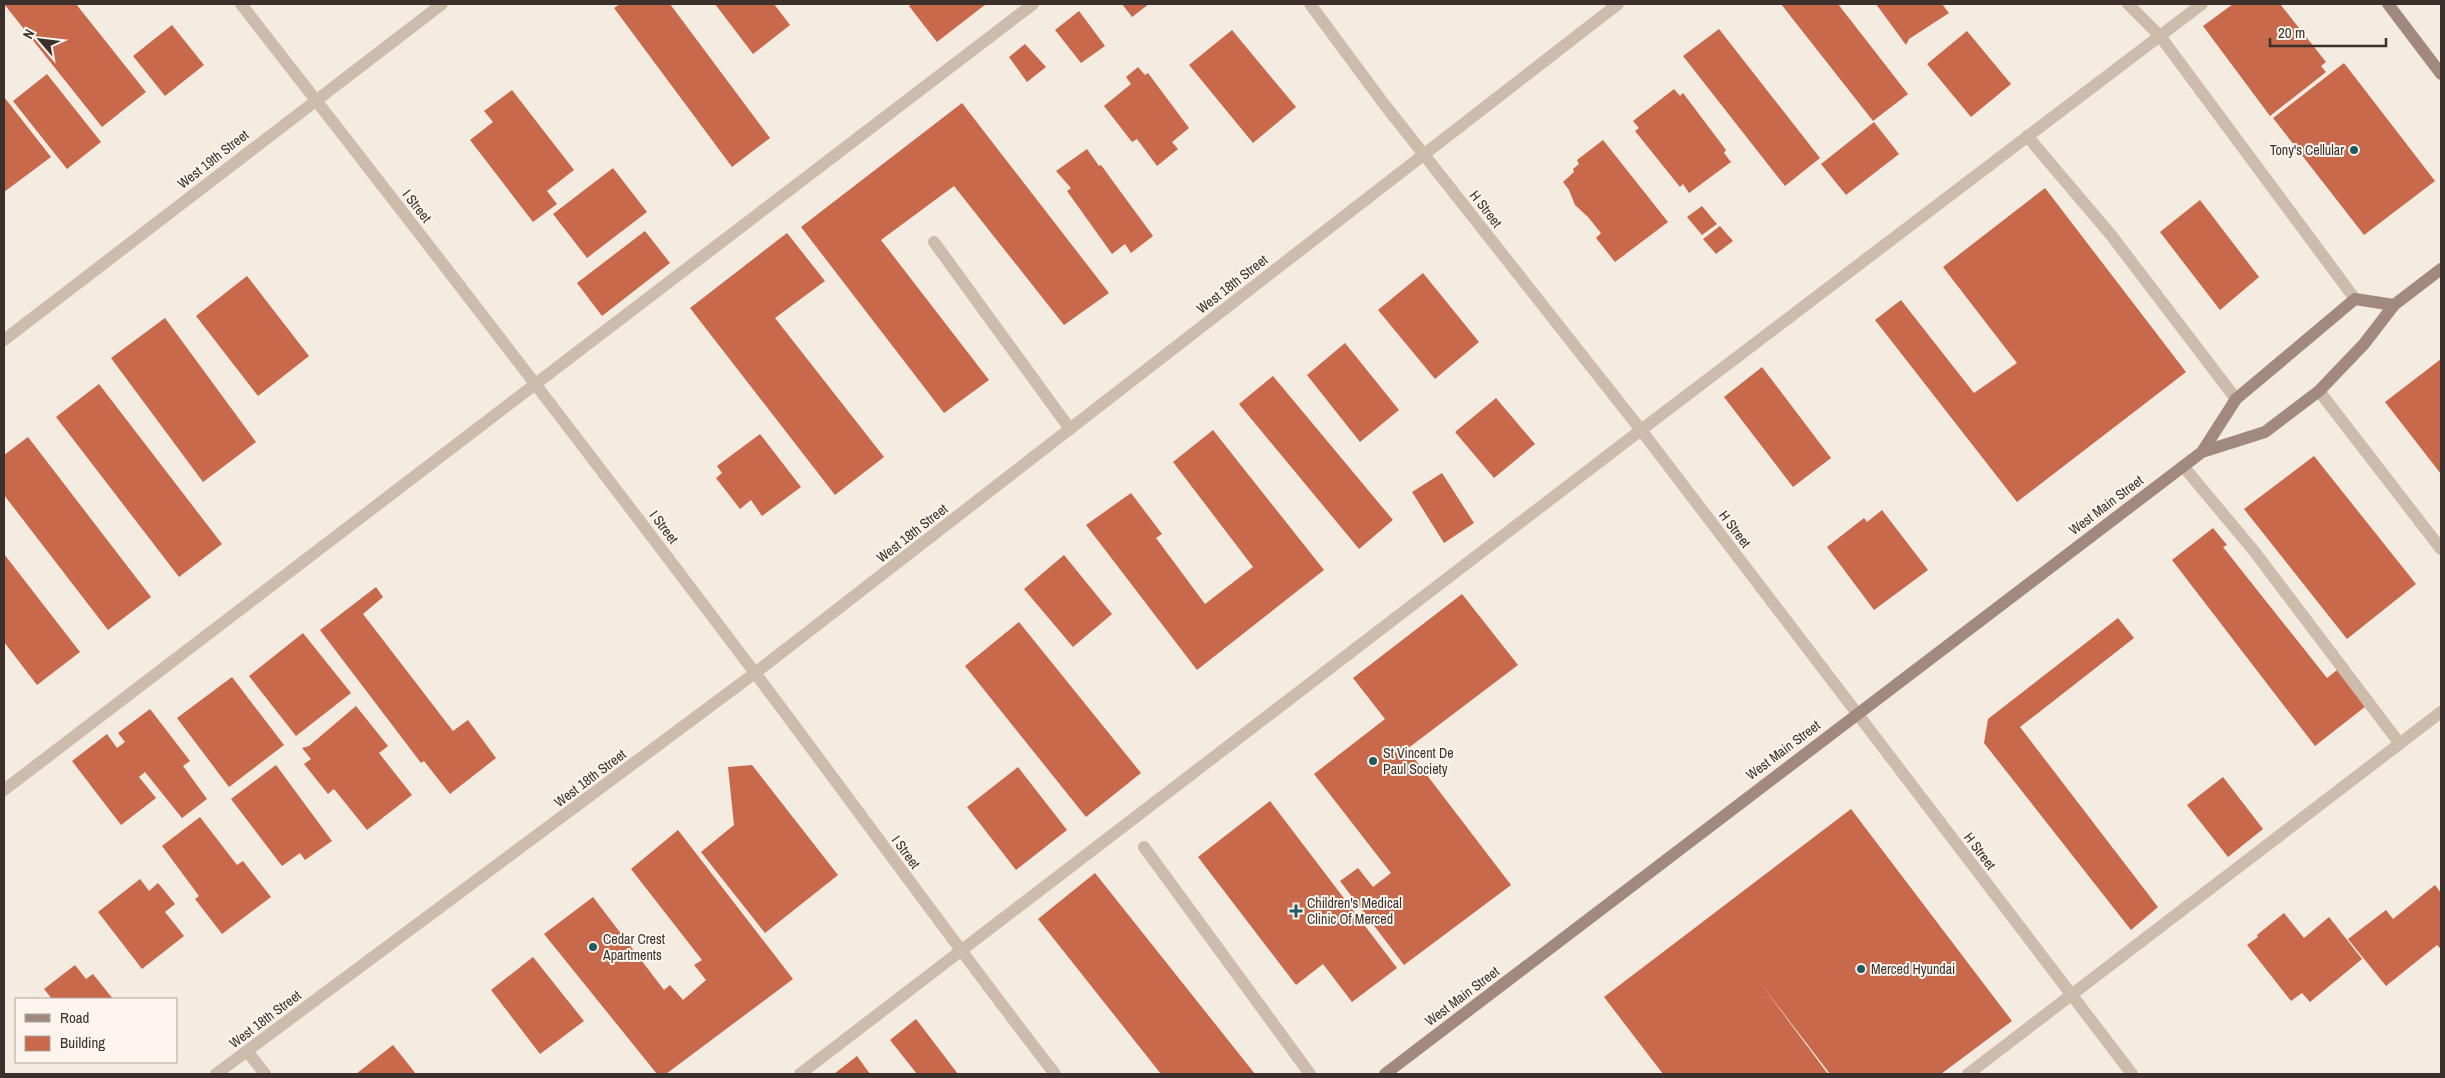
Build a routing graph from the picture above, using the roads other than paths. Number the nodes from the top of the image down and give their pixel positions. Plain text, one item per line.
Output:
1 (242, 4) edge
2 (442, 4) edge
3 (1033, 4) edge
4 (1310, 4) edge
5 (1618, 4) edge
6 (2128, 4) edge
7 (2202, 4) edge
8 (2388, 4) edge
9 (2160, 36) junction
10 (2441, 74) edge
11 (316, 99) junction
12 (2027, 136) junction
13 (1424, 154) junction
14 (934, 242) dead end
15 (2441, 269) edge
16 (2355, 299) junction
17 (2394, 305) junction
18 (4, 340) edge
19 (536, 384) junction
20 (2320, 391) junction
21 (2236, 399) junction
22 (1070, 429) junction
23 (1641, 430) junction
24 (2202, 452) junction
25 (2184, 466) junction
26 (2441, 549) edge
27 (755, 673) junction
28 (2441, 712) edge
29 (1856, 713) junction
30 (2400, 744) junction
31 (4, 790) edge
32 (1144, 847) dead end
33 (960, 952) junction
34 (2071, 995) junction
35 (247, 1051) junction
36 (216, 1074) edge
37 (264, 1074) edge
38 (800, 1074) edge
39 (1055, 1074) edge
40 (1310, 1074) edge
41 (1385, 1074) edge
42 (1968, 1074) edge
43 (2132, 1074) edge

1 - 11 street, I Street
2 - 11 street, West 19th Street
3 - 19 street
4 - 13 street, H Street
5 - 13 street, West 18th Street
6 - 9 street
7 - 9 street
8 - 10 street
9 - 12 street
9 - 16 street
11 - 18 street, West 19th Street
11 - 19 street, I Street
12 - 21 street
12 - 23 street
13 - 22 street, West 18th Street
13 - 23 street, H Street
14 - 22 street
15 - 17 street, West Main Street
16 - 17 street
16 - 21 street, West Main Street
17 - 20 street, West Main Street
19 - 27 street, I Street
19 - 31 street
20 - 24 street, West Main Street
20 - 26 street
21 - 24 street, West Main Street
22 - 27 street, West 18th Street
23 - 29 street, H Street
23 - 33 street
24 - 25 street, West Main Street
25 - 29 street, West Main Street
25 - 30 street
27 - 33 street, I Street
27 - 35 street, West 18th Street
28 - 30 street
29 - 34 street, H Street
29 - 41 street, West Main Street
30 - 34 street
32 - 40 street
33 - 38 street
33 - 39 street, I Street
34 - 42 street
34 - 43 street, H Street
35 - 36 street, West 18th Street
35 - 37 street

